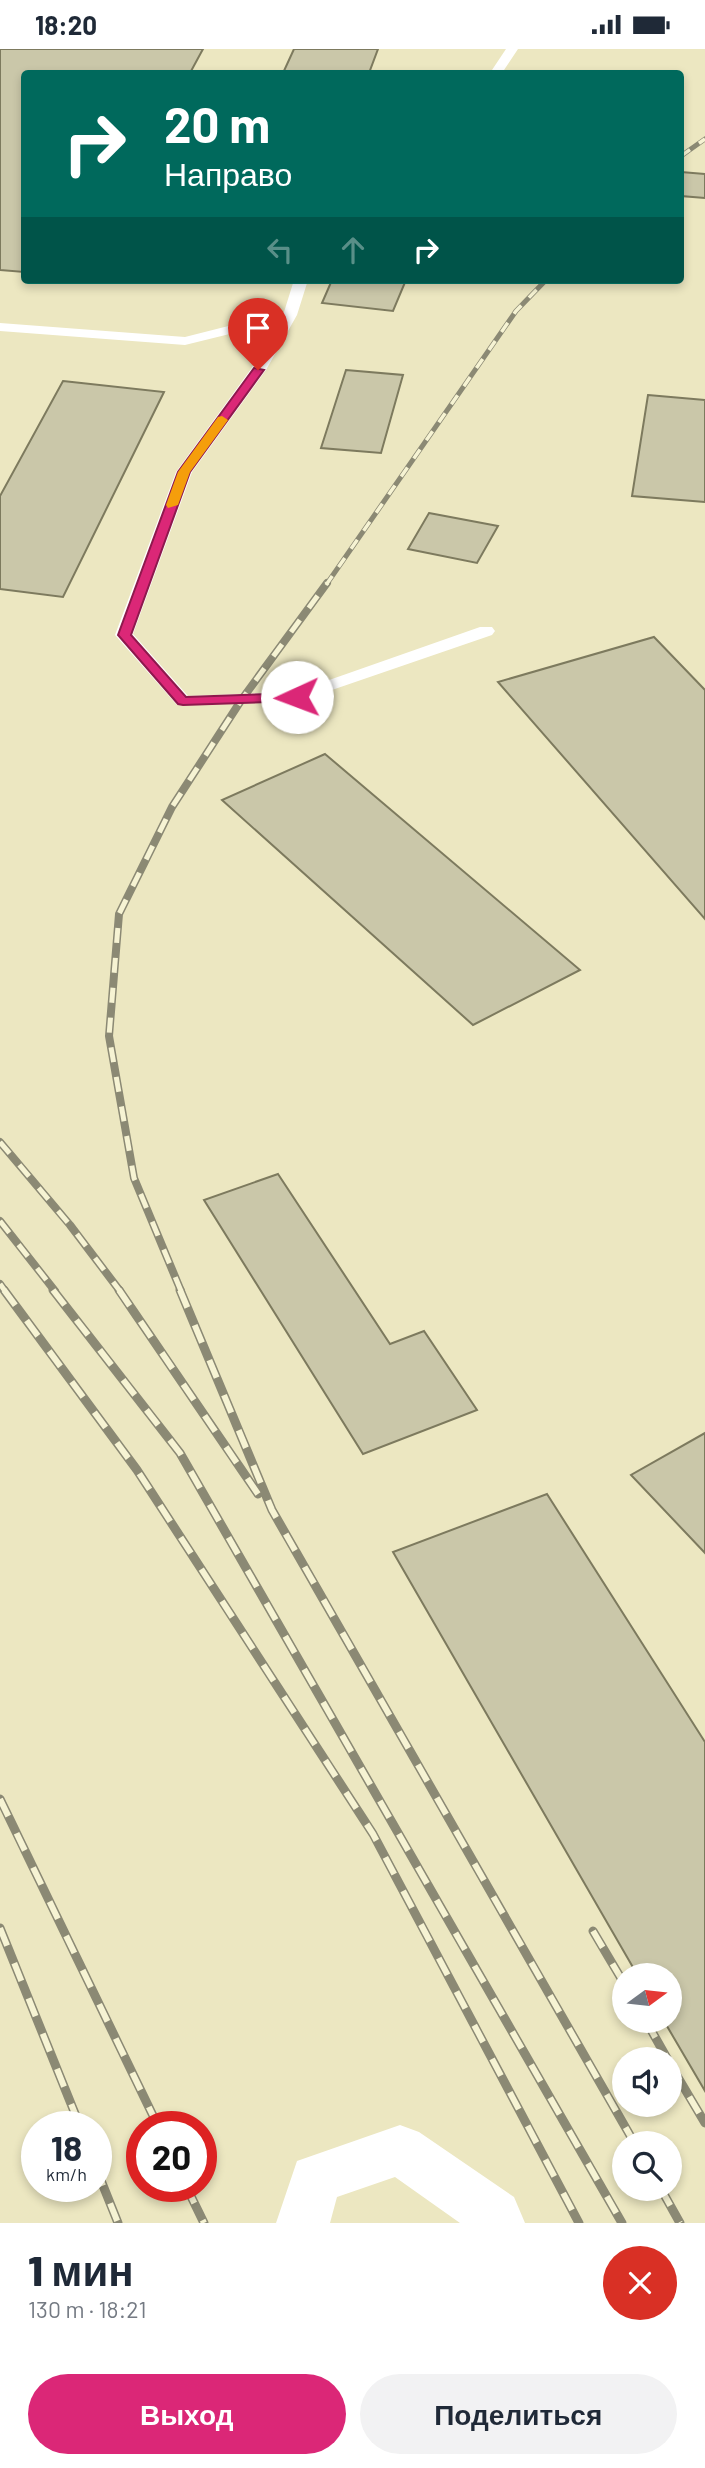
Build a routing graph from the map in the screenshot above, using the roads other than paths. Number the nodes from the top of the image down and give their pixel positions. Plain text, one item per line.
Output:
1 (512, 49) edge
2 (498, 70) edge
3 (300, 284) edge
4 (290, 315) junction
5 (0, 327) edge
6 (486, 631) dead end
7 (303, 2223) edge
8 (498, 2223) edge

1 - 2 lane
3 - 4 lane
4 - 5 lane
4 - 6 lane
7 - 8 street

